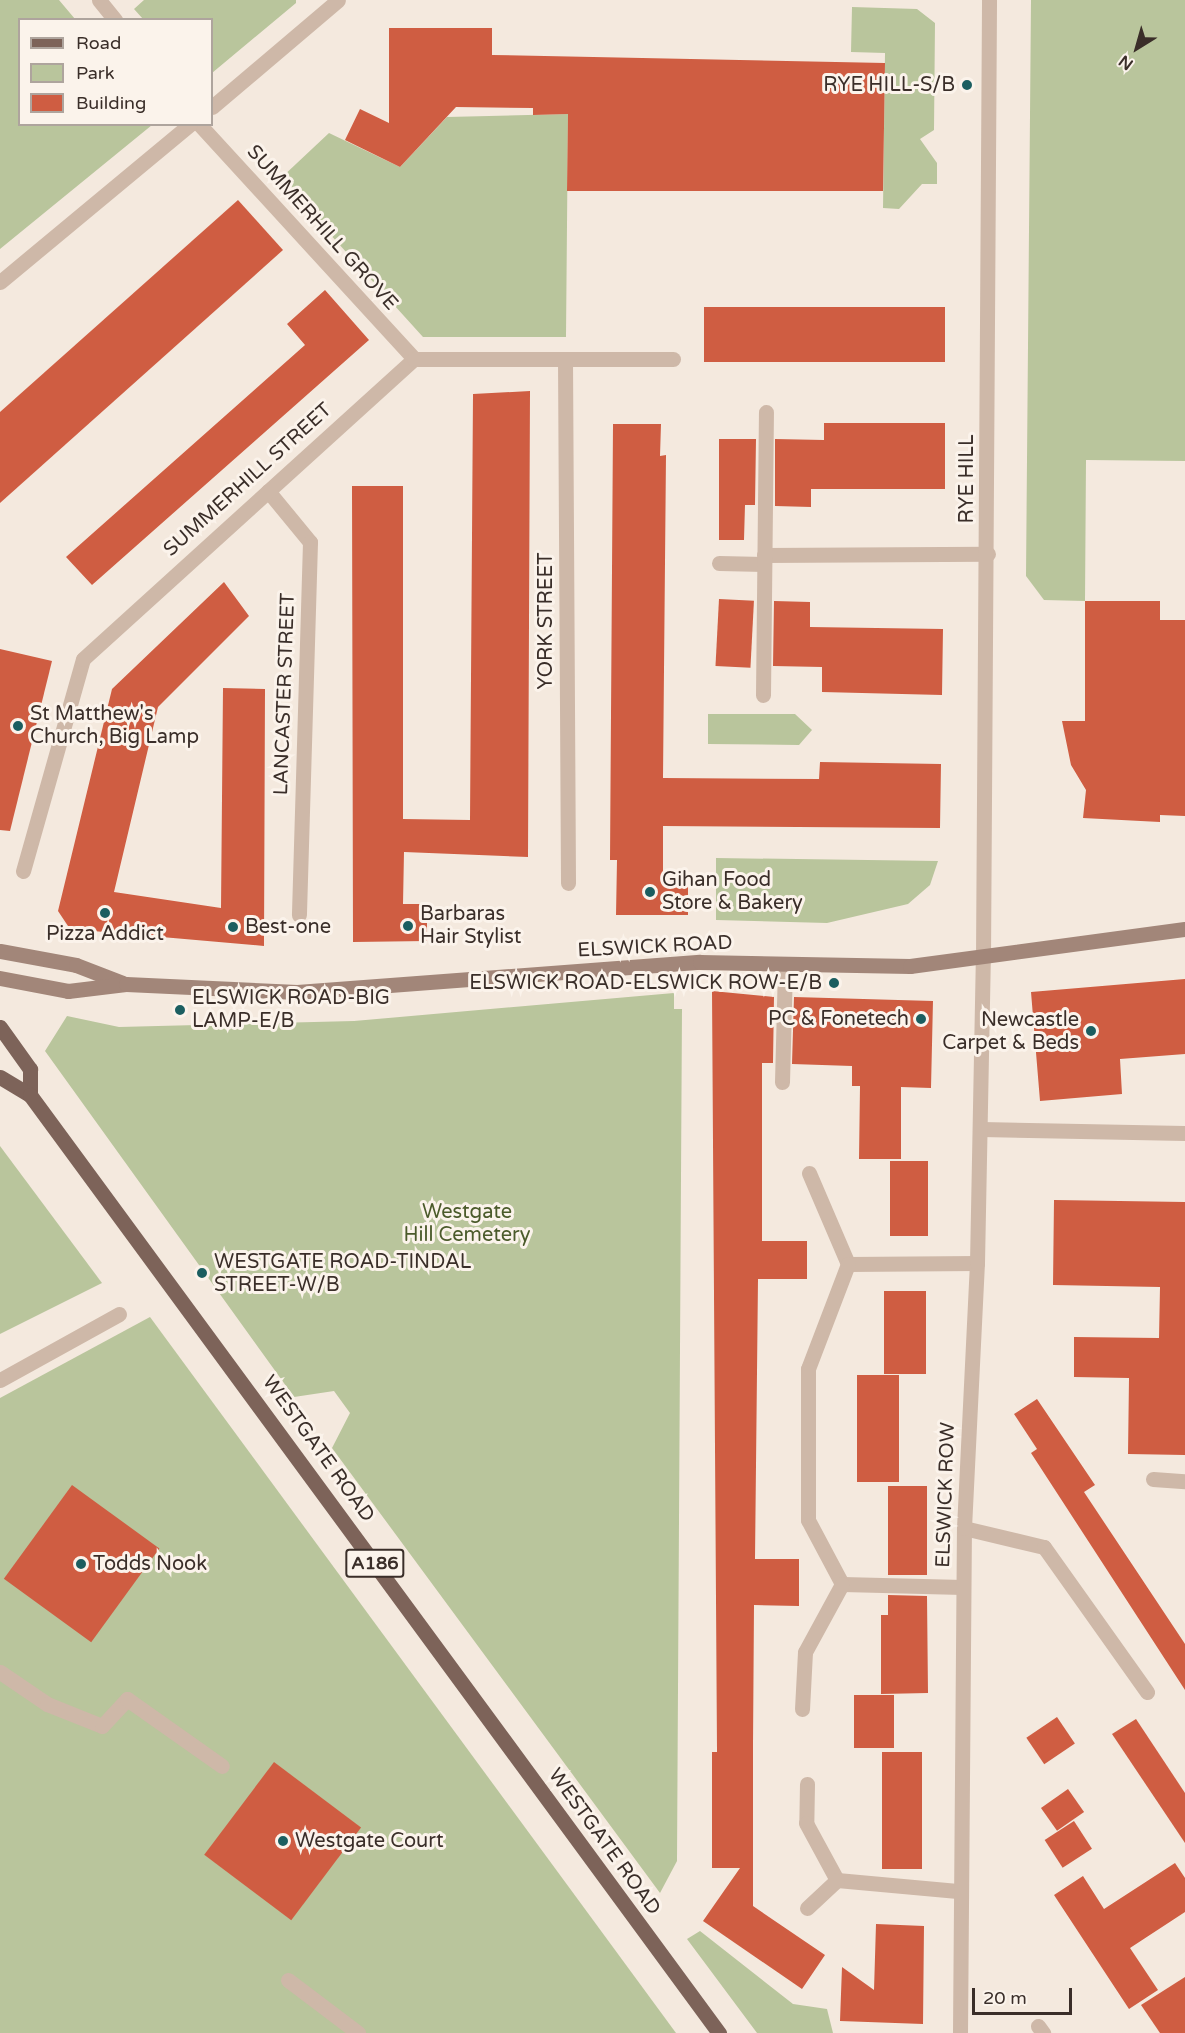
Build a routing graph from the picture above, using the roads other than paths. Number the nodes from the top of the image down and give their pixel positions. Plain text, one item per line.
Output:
1 (99, 0) edge
2 (339, 0) edge
3 (989, 0) edge
4 (113, 18) edge
5 (213, 106) edge
6 (188, 126) edge
7 (201, 126) edge
8 (0, 282) edge
9 (414, 359) junction
10 (565, 359) junction
11 (673, 359) dead end
12 (766, 412) dead end
13 (268, 491) junction
14 (988, 554) junction
15 (764, 559) junction
16 (719, 563) dead end
17 (763, 695) dead end
18 (23, 871) dead end
19 (568, 883) dead end
20 (299, 915) dead end
21 (1185, 929) edge
22 (0, 951) edge
23 (983, 959) junction
24 (785, 964) junction
25 (0, 978) edge
26 (126, 984) junction
27 (0, 1027) edge
28 (0, 1077) edge
29 (782, 1082) dead end
30 (30, 1095) junction
31 (981, 1129) junction
32 (1185, 1133) edge
33 (809, 1173) dead end
34 (977, 1263) junction
35 (848, 1264) junction
36 (119, 1314) dead end
37 (0, 1380) edge
38 (1153, 1479) dead end
39 (1185, 1480) edge
40 (964, 1528) junction
41 (842, 1584) junction
42 (963, 1587) junction
43 (0, 1672) edge
44 (1147, 1692) dead end
45 (802, 1709) dead end
46 (222, 1766) dead end
47 (807, 1784) dead end
48 (837, 1881) junction
49 (958, 1891) junction
50 (807, 1908) dead end
51 (288, 1980) dead end
52 (358, 2033) edge
53 (719, 2033) edge
54 (960, 2033) edge

1 - 4 street
2 - 5 street
3 - 14 street, RYE HILL
6 - 8 street
7 - 9 street, SUMMERHILL GROVE
9 - 10 street
9 - 13 street, SUMMERHILL STREET
10 - 11 street
10 - 19 street, YORK STREET
12 - 15 street
13 - 18 street, SUMMERHILL STREET
13 - 20 street, LANCASTER STREET
14 - 15 street
14 - 23 street, RYE HILL
15 - 16 street
15 - 17 street
21 - 23 main road, ELSWICK ROAD
22 - 26 main road, ELSWICK ROAD
23 - 24 main road, ELSWICK ROAD
23 - 31 street, ELSWICK ROW
24 - 26 main road, ELSWICK ROAD
24 - 29 street
25 - 26 main road, ELSWICK ROAD
27 - 30 main road
28 - 30 main road, WESTGATE ROAD / A186
30 - 53 main road, WESTGATE ROAD / A186
31 - 32 street
31 - 34 street, ELSWICK ROW
33 - 35 street
34 - 35 street
34 - 40 street, ELSWICK ROW
35 - 41 street
36 - 37 street
38 - 39 street
40 - 42 street, ELSWICK ROW
40 - 44 street
41 - 42 street
41 - 45 street
42 - 49 street, ELSWICK ROW
43 - 46 street
47 - 48 street
48 - 49 street
48 - 50 street
49 - 54 street, ELSWICK ROW
51 - 52 street

